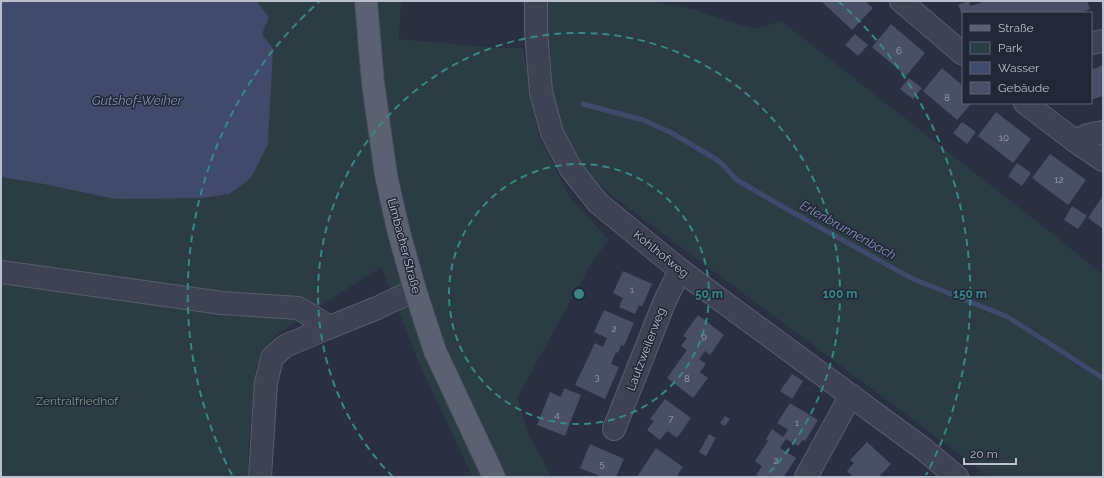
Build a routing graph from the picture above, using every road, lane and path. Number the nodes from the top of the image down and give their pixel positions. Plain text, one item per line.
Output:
1 (366, 1) edge
2 (536, 1) edge
3 (902, 1) edge
4 (1103, 40) edge
5 (1092, 43) edge
6 (962, 53) edge
7 (1026, 104) edge
8 (1103, 132) edge
9 (1075, 141) junction
10 (1103, 160) edge
11 (680, 270) junction
12 (1, 272) edge
13 (415, 290) junction
14 (330, 327) junction
15 (851, 396) junction
16 (614, 429) dead end
17 (260, 477) edge
18 (494, 477) edge
19 (806, 477) edge
20 (957, 477) edge

1 - 13 main road, Limbacher Straße
2 - 11 street, Kohlhofweg
3 - 6 street
4 - 5 street
7 - 9 street
8 - 9 street
9 - 10 street
11 - 15 street, Kohlhofweg
11 - 16 street, Lautzweilerweg
12 - 14 street
13 - 14 street
13 - 18 main road, Limbacher Straße
14 - 17 street
15 - 19 street
15 - 20 street, Kohlhofweg

